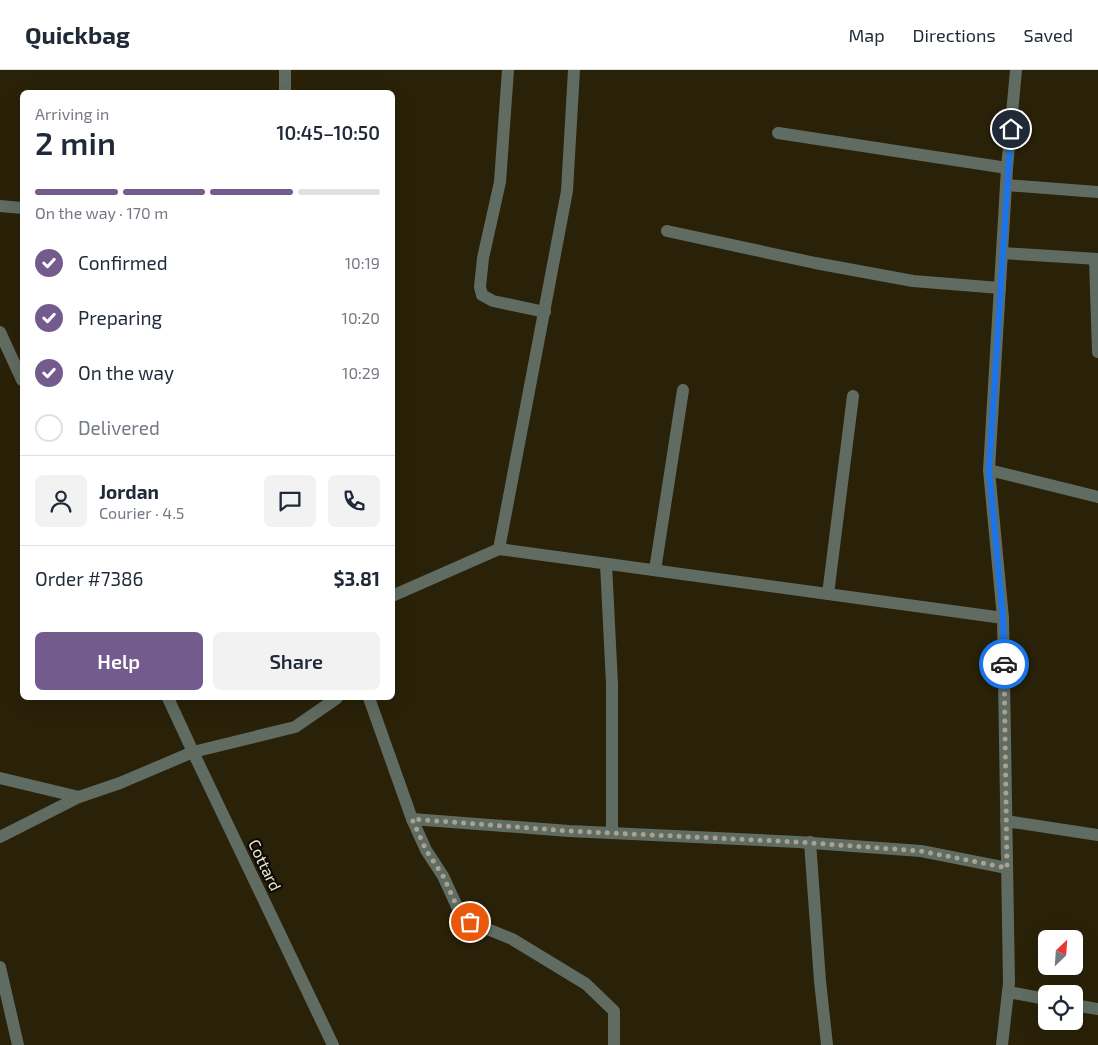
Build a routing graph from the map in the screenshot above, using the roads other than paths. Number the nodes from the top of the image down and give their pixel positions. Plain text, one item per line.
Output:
1 (285, 70) edge
2 (508, 70) edge
3 (574, 70) edge
4 (1016, 70) edge
5 (286, 90) edge
6 (778, 133) dead end
7 (1007, 168) junction
8 (1006, 185) junction
9 (1098, 192) edge
10 (0, 206) edge
11 (20, 208) edge
12 (667, 231) dead end
13 (1002, 252) junction
14 (1097, 259) edge
15 (1000, 288) junction
16 (544, 312) junction
17 (0, 332) edge
18 (1098, 352) edge
19 (20, 376) edge
20 (683, 390) dead end
21 (853, 396) dead end
22 (989, 470) junction
23 (1098, 497) edge
24 (499, 549) junction
25 (606, 564) junction
26 (655, 570) junction
27 (828, 594) junction
28 (395, 595) edge
29 (1003, 618) junction
30 (169, 700) edge
31 (334, 700) edge
32 (370, 700) edge
33 (193, 752) junction
34 (0, 778) edge
35 (79, 797) junction
36 (412, 819) junction
37 (1006, 821) junction
38 (612, 833) junction
39 (1098, 835) edge
40 (0, 837) edge
41 (810, 842) junction
42 (1007, 868) junction
43 (0, 967) edge
44 (1008, 992) junction
45 (3, 996) edge
46 (1038, 998) edge
47 (1083, 1006) edge
48 (1098, 1009) edge
49 (18, 1045) edge
50 (334, 1045) edge
51 (614, 1045) edge
52 (827, 1045) edge
53 (1002, 1045) edge

1 - 5 street
2 - 16 street
3 - 16 street
4 - 7 street
6 - 7 street
7 - 8 street
8 - 9 street
8 - 13 street
10 - 11 street
12 - 15 street
13 - 14 street
13 - 15 street
14 - 18 street
15 - 22 street
16 - 24 street
17 - 19 street
20 - 26 street
21 - 27 street
22 - 23 street
22 - 29 street
24 - 25 street
24 - 28 street
25 - 26 street
25 - 38 street
26 - 27 street
27 - 29 street
29 - 37 street
30 - 33 street, Cottard
31 - 33 street
32 - 36 street
33 - 35 street
33 - 50 street, Cottard
34 - 35 street
35 - 40 street
36 - 38 street
36 - 51 street
37 - 39 street
37 - 42 street
38 - 41 street
41 - 42 street
41 - 52 street
42 - 44 street
43 - 45 street
44 - 46 street
44 - 53 street
45 - 49 street
47 - 48 street

